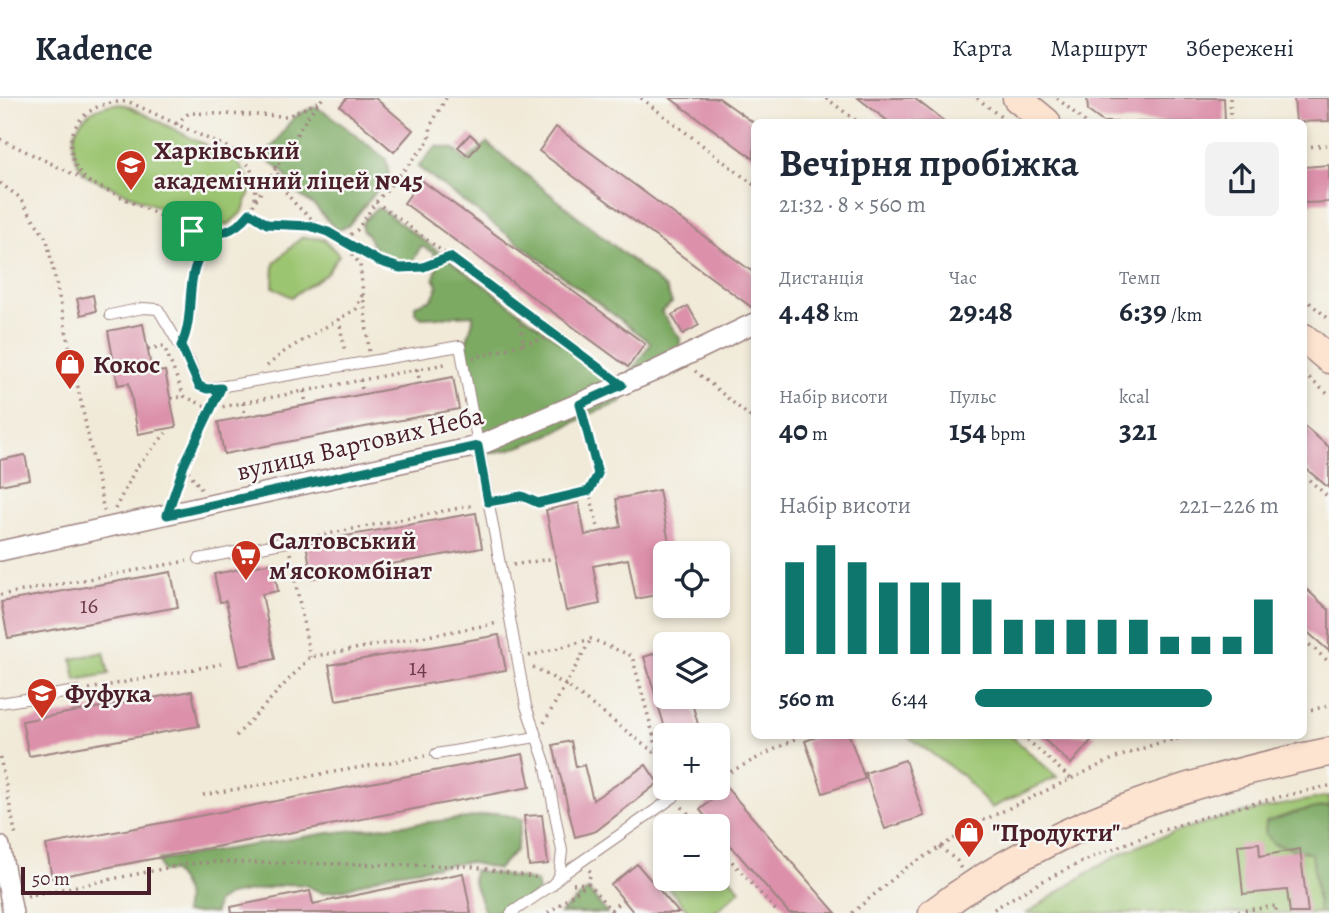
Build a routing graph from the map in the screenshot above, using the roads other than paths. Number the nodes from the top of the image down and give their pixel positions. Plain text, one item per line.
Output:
1 (1017, 98) edge
2 (1042, 119) edge
3 (110, 315) dead end
4 (751, 324) edge
5 (1307, 341) edge
6 (1329, 359) edge
7 (478, 446) junction
8 (488, 502) junction
9 (538, 503) road end
10 (287, 542) road end
11 (0, 551) edge
12 (199, 559) road end
13 (77, 691) road end
14 (0, 703) edge
15 (536, 737) junction
16 (1329, 751) edge
17 (436, 754) road end
18 (670, 800) edge
19 (0, 846) edge
20 (556, 881) junction
21 (13, 913) edge
22 (510, 913) edge
23 (933, 913) edge

1 - 2 street
3 - 7 lane
4 - 7 street, вулиця Вартових Неба
5 - 6 street
7 - 8 lane
7 - 11 street, вулиця Вартових Неба
8 - 9 lane
8 - 15 lane
10 - 12 lane
13 - 14 lane
15 - 17 lane
15 - 20 lane
16 - 23 street
18 - 20 lane
19 - 21 street
20 - 22 lane

